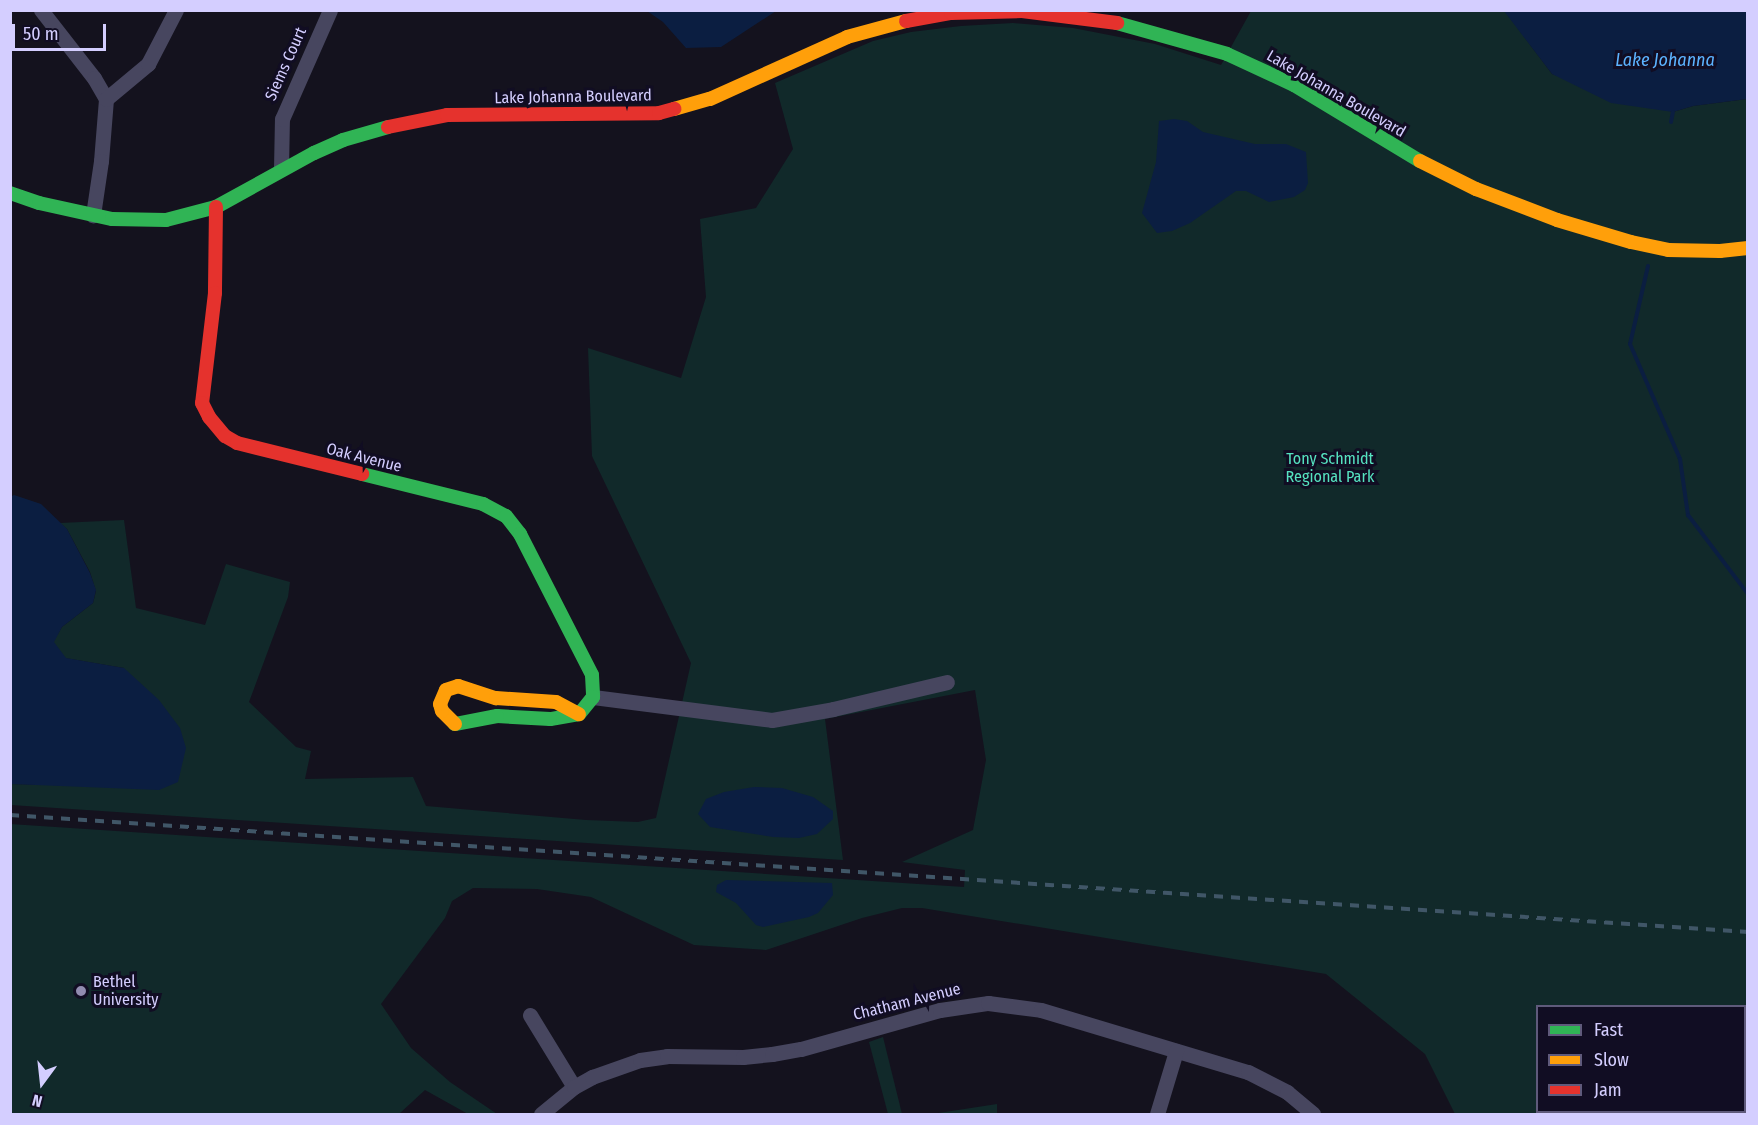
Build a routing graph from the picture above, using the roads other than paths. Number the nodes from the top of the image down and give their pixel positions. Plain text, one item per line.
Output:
1 (41, 10) edge
2 (176, 10) edge
3 (330, 10) edge
4 (106, 99) junction
5 (281, 170) junction
6 (10, 193) edge
7 (39, 203) junction
8 (10, 204) edge
9 (216, 207) junction
10 (93, 215) junction
11 (1748, 248) edge
12 (947, 681) dead end
13 (592, 697) junction
14 (579, 714) junction
15 (530, 1015) dead end
16 (1176, 1051) junction
17 (574, 1087) junction
18 (541, 1114) edge
19 (1157, 1114) edge
20 (1313, 1114) edge

1 - 4 street
2 - 4 street
3 - 5 street, Siems Court
4 - 10 street
5 - 9 street, Lake Johanna Boulevard
5 - 11 street, Lake Johanna Boulevard
6 - 7 street, Lake Johanna Boulevard
7 - 8 street, Lake Johanna Boulevard
7 - 10 street, Lake Johanna Boulevard
9 - 10 street, Lake Johanna Boulevard
9 - 13 street, Oak Avenue
12 - 13 street
13 - 14 street
14 - 14 street
15 - 17 street
16 - 17 street, Chatham Avenue
16 - 19 street
16 - 20 street, Chatham Avenue
17 - 18 street, Chatham Avenue

